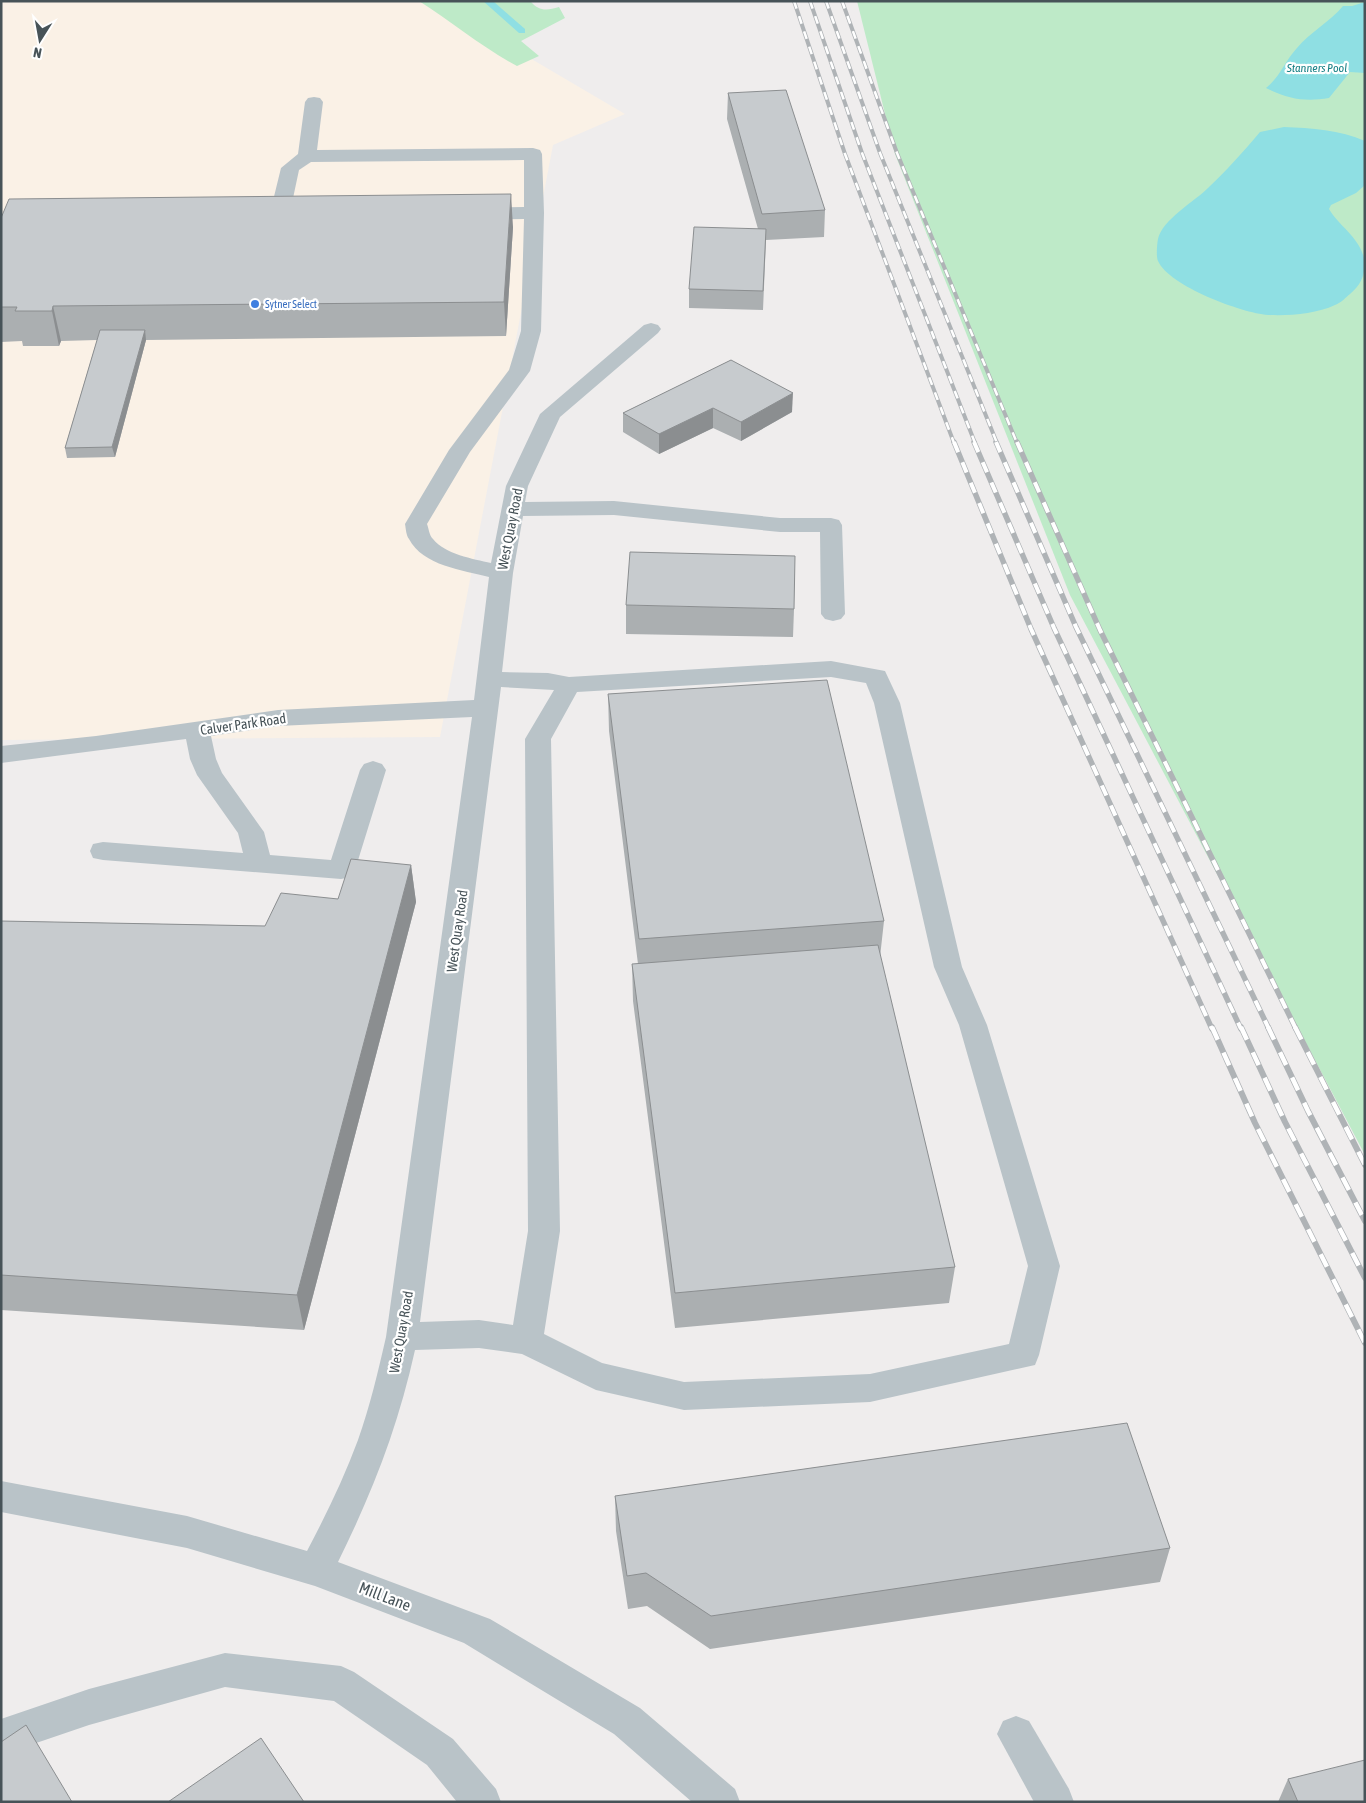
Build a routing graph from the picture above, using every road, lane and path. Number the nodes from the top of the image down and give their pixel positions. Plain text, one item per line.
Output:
1 (314, 102) dead end
2 (307, 156) junction
3 (534, 213) junction
4 (455, 214) edge
5 (279, 217) edge
6 (651, 329) dead end
7 (516, 498) junction
8 (501, 572) junction
9 (833, 614) dead end
10 (490, 679) junction
11 (569, 685) junction
12 (486, 708) junction
13 (197, 730) junction
14 (1, 755) edge
15 (373, 770) dead end
16 (103, 851) dead end
17 (259, 864) junction
18 (402, 1337) junction
19 (527, 1341) junction
20 (1, 1496) edge
21 (316, 1570) junction
22 (1016, 1734) dead end
23 (1, 1737) edge
24 (482, 1802) edge
25 (721, 1802) edge
26 (1055, 1802) edge

1 - 2 street
2 - 3 street
2 - 5 street
3 - 4 street
3 - 8 street
6 - 7 street, West Quay Road
7 - 8 street, West Quay Road
7 - 9 street
8 - 10 street, West Quay Road
10 - 11 street
10 - 12 street, West Quay Road
11 - 19 street
11 - 19 street
12 - 13 street, Calver Park Road
12 - 18 street, West Quay Road
13 - 14 street, Calver Park Road
13 - 17 street
15 - 17 street
16 - 17 street
18 - 19 street
18 - 21 street, West Quay Road
20 - 21 street, Mill Lane
21 - 25 street, Mill Lane
22 - 26 street
23 - 24 street

